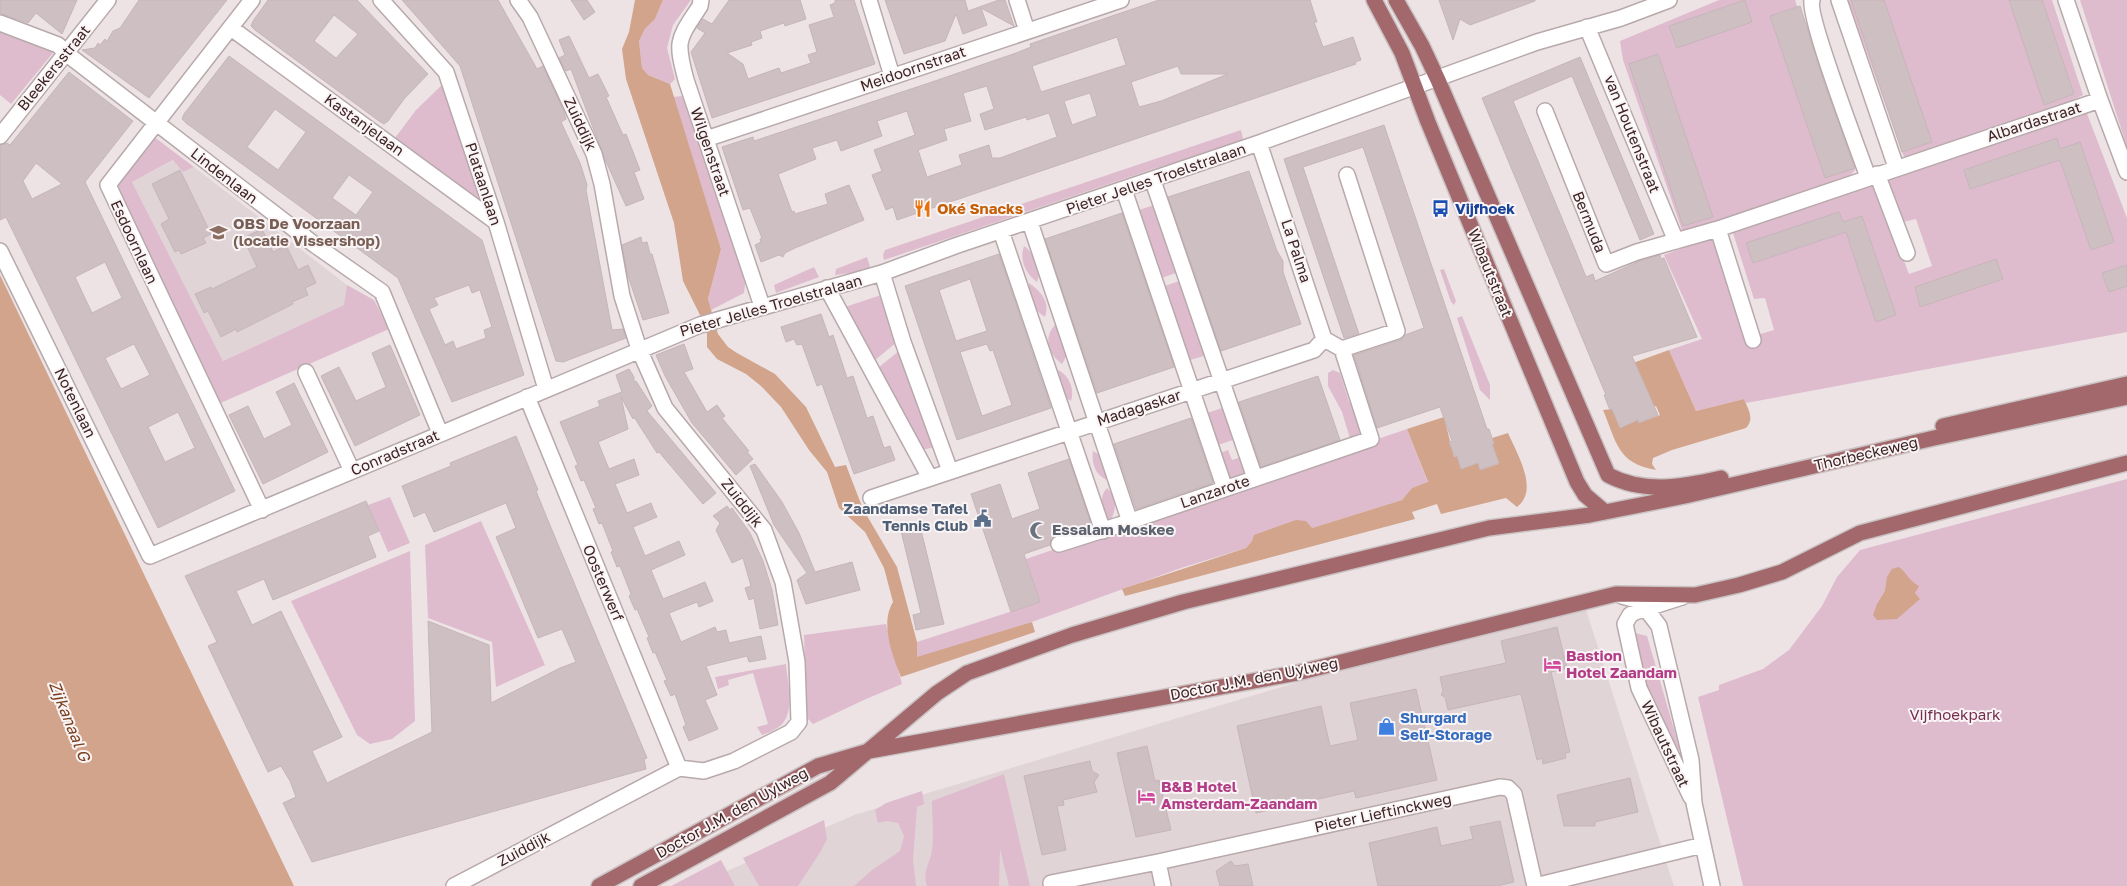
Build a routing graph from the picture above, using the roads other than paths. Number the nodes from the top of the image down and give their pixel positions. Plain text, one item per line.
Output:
1 (108, 0) edge
2 (252, 0) edge
3 (381, 0) edge
4 (518, 0) edge
5 (701, 0) edge
6 (869, 0) edge
7 (1017, 0) edge
8 (1121, 0) edge
9 (1374, 0) edge
10 (1396, 0) edge
11 (1669, 0) edge
12 (1812, 0) edge
13 (1839, 0) edge
14 (2066, 0) edge
15 (0, 23) edge
16 (1587, 27) junction
17 (231, 28) junction
18 (1027, 31) junction
19 (67, 54) junction
20 (892, 76) junction
21 (1438, 80) junction
22 (1415, 88) junction
23 (2100, 100) junction
24 (1545, 111) dead end
25 (156, 123) junction
26 (0, 136) edge
27 (706, 139) junction
28 (1259, 143) junction
29 (1896, 167) junction
30 (2127, 172) edge
31 (1347, 175) dead end
32 (1873, 175) junction
33 (1153, 181) junction
34 (1124, 190) junction
35 (496, 222) junction
36 (1030, 222) junction
37 (1718, 228) junction
38 (1001, 231) junction
39 (1676, 241) junction
40 (0, 251) edge
41 (1907, 253) dead end
42 (882, 273) junction
43 (827, 288) junction
44 (762, 306) junction
45 (1324, 339) junction
46 (1753, 340) dead end
47 (640, 349) junction
48 (1342, 349) junction
49 (306, 372) dead end
50 (1222, 380) junction
51 (2127, 384) edge
52 (546, 389) junction
53 (1192, 390) junction
54 (527, 397) junction
55 (2127, 397) edge
56 (1096, 422) junction
57 (1069, 431) junction
58 (440, 433) junction
59 (2127, 463) edge
60 (352, 471) junction
61 (950, 471) junction
62 (930, 478) junction
63 (1255, 478) junction
64 (1225, 489) junction
65 (871, 498) dead end
66 (262, 510) junction
67 (1605, 512) junction
68 (1130, 522) junction
69 (1103, 531) junction
70 (1059, 544) dead end
71 (150, 556) joint
72 (1616, 594) junction
73 (1695, 595) junction
74 (1646, 608) junction
75 (869, 751) junction
76 (679, 768) junction
77 (1694, 803) junction
78 (1703, 846) junction
79 (1158, 862) junction
80 (1051, 883) dead end
81 (454, 886) edge
82 (600, 886) edge
83 (641, 886) edge
84 (1163, 886) edge
85 (1535, 886) edge
86 (1712, 886) edge

1 - 19 street, Bleekersstraat
2 - 17 street, Esdoornlaan
3 - 35 street, Plataanlaan
4 - 47 street, Zuiddijk
5 - 27 street, Wilgenstraat
6 - 20 street
7 - 18 street
8 - 18 street, Meidoornstraat
9 - 22 main road, Wibautstraat
10 - 21 main road, Wibautstraat
11 - 16 street, Pieter Jelles Troelstralaan
12 - 32 street
13 - 29 street
14 - 23 street
15 - 19 street, Lindenlaan
16 - 21 street, Pieter Jelles Troelstralaan
16 - 39 street, van Houtenstraat
17 - 25 street, Esdoornlaan
17 - 35 street, Kastanjelaan
18 - 20 street, Meidoornstraat
19 - 25 street, Lindenlaan
19 - 26 street, Bleekersstraat
20 - 27 street, Meidoornstraat
21 - 22 street, Pieter Jelles Troelstralaan
21 - 51 main road, Wibautstraat
22 - 28 street, Pieter Jelles Troelstralaan
22 - 67 main road, Wibautstraat
23 - 29 street, Albardastraat
23 - 30 street, Albardastraat
24 - 39 street, Bermuda
25 - 58 street, Lindenlaan
25 - 66 street, Esdoornlaan
27 - 44 street, Wilgenstraat
28 - 33 street, Pieter Jelles Troelstralaan
28 - 45 street, La Palma
29 - 32 street, Albardastraat
31 - 48 street
32 - 37 street
32 - 41 street
33 - 34 street, Pieter Jelles Troelstralaan
33 - 50 street
34 - 36 street, Pieter Jelles Troelstralaan
34 - 53 street
35 - 52 street, Plataanlaan
36 - 38 street, Pieter Jelles Troelstralaan
36 - 56 street
37 - 39 street
37 - 46 street
38 - 42 street, Pieter Jelles Troelstralaan
38 - 57 street
40 - 71 street, Notenlaan
42 - 43 street, Pieter Jelles Troelstralaan
42 - 61 street
43 - 44 street, Pieter Jelles Troelstralaan
43 - 62 street
44 - 47 street, Pieter Jelles Troelstralaan
45 - 48 street
45 - 50 street, Madagaskar
47 - 52 street, Conradstraat
47 - 76 street, Zuiddijk
48 - 63 street, Lanzarote
49 - 60 street
50 - 53 street, Madagaskar
50 - 63 street
52 - 54 street, Conradstraat
53 - 56 street, Madagaskar
53 - 64 street
54 - 58 street, Conradstraat
54 - 76 street, Oosterwerf
55 - 67 main road, Thorbeckeweg
56 - 57 street, Madagaskar
56 - 68 street
57 - 61 street, Madagaskar
57 - 69 street
58 - 60 street, Conradstraat
59 - 73 main road
60 - 66 street, Conradstraat
61 - 62 street, Madagaskar
62 - 65 street, Madagaskar
63 - 64 street, Lanzarote
64 - 68 street, Lanzarote
66 - 71 street, Conradstraat
67 - 75 main road, Doctor J.M. den Uylweg
68 - 69 street, Lanzarote
69 - 70 street, Lanzarote
72 - 73 main road, Doctor J.M. den Uylweg
72 - 74 street, Wibautstraat
72 - 75 main road, Doctor J.M. den Uylweg
73 - 74 street, Wibautstraat
74 - 77 street, Wibautstraat
74 - 77 street, Wibautstraat
75 - 82 main road, Doctor J.M. den Uylweg
75 - 83 main road, Doctor J.M. den Uylweg
76 - 81 street, Zuiddijk
77 - 78 street, Wibautstraat
78 - 85 street, Pieter Lieftinckweg
78 - 86 street, Wibautstraat
79 - 80 street, Pieter Lieftinckweg
79 - 84 street
79 - 85 street, Pieter Lieftinckweg

